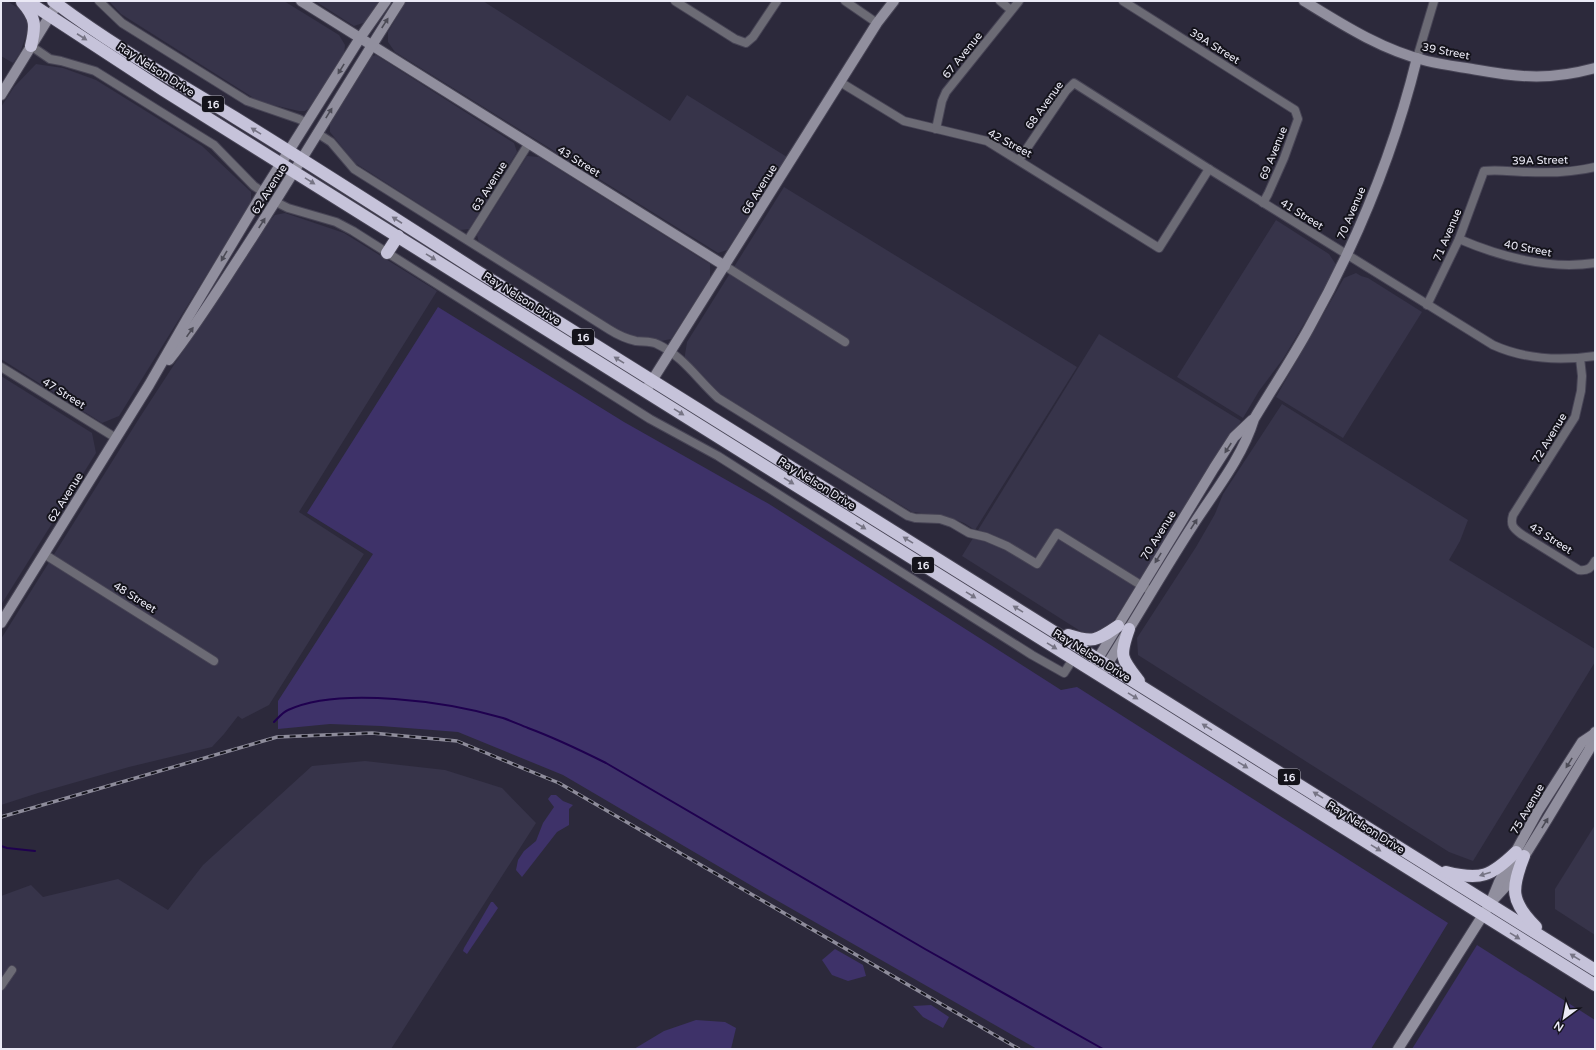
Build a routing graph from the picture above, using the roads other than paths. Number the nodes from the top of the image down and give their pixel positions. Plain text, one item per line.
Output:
1 (22, 1) edge
2 (27, 1) edge
3 (99, 1) edge
4 (301, 1) edge
5 (386, 1) edge
6 (400, 1) edge
7 (675, 1) edge
8 (777, 1) edge
9 (845, 1) edge
10 (894, 1) edge
11 (1000, 1) edge
12 (1019, 1) edge
13 (1123, 1) edge
14 (1304, 1) edge
15 (1434, 1) edge
16 (56, 2) edge
17 (1011, 10) junction
18 (50, 16) junction
19 (877, 23) junction
20 (360, 38) junction
21 (371, 45) junction
22 (31, 46) junction
23 (1417, 58) junction
24 (1595, 68) edge
25 (840, 82) junction
26 (1074, 83) joint
27 (1, 95) edge
28 (1295, 110) joint
29 (307, 123) junction
30 (936, 129) junction
31 (317, 133) junction
32 (529, 144) junction
33 (289, 151) junction
34 (302, 159) junction
35 (1019, 160) junction
36 (282, 163) junction
37 (1595, 167) edge
38 (1209, 169) junction
39 (1484, 171) joint
40 (294, 172) junction
41 (263, 192) junction
42 (276, 202) junction
43 (1263, 203) junction
44 (398, 236) junction
45 (1459, 239) junction
46 (468, 240) junction
47 (387, 253) junction
48 (1346, 254) junction
49 (1595, 263) edge
50 (725, 266) junction
51 (1427, 305) junction
52 (845, 342) dead end
53 (671, 352) junction
54 (1595, 356) edge
55 (1580, 358) junction
56 (1, 367) edge
57 (652, 381) junction
58 (149, 385) junction
59 (646, 391) junction
60 (1254, 419) junction
61 (116, 438) junction
62 (1511, 521) joint
63 (44, 554) junction
64 (1595, 562) edge
65 (1141, 585) junction
66 (1152, 592) junction
67 (1, 623) edge
68 (1123, 627) junction
69 (1051, 630) junction
70 (1073, 659) junction
71 (214, 661) dead end
72 (1102, 662) junction
73 (1095, 673) junction
74 (1143, 687) junction
75 (1594, 733) edge
76 (1520, 854) junction
77 (1433, 869) junction
78 (1490, 904) junction
79 (1482, 915) junction
80 (1554, 944) junction
81 (12, 970) dead end
82 (1595, 970) edge
83 (1595, 985) edge
84 (1, 986) edge
85 (1398, 1049) edge

1 - 22 highway
2 - 18 highway, Ray Nelson Drive / 16
3 - 29 street
4 - 20 street, 43 Street
5 - 20 street, 62 Avenue
21 -> 6 street, 62 Avenue
7 - 8 street
9 - 19 street
10 - 19 street, 66 Avenue
11 - 17 street
12 - 17 street, 67 Avenue
13 - 28 street, 39A Street
14 - 23 street, 39 Street
15 - 23 street, 70 Avenue
16 - 18 street
33 -> 16 highway, Ray Nelson Drive / 16
17 - 30 street, 67 Avenue
18 - 22 street
18 -> 36 highway, Ray Nelson Drive / 16
19 - 25 street, 66 Avenue
20 - 21 street, 43 Street
20 -> 29 street, 62 Avenue
31 -> 21 street, 62 Avenue
21 - 32 street, 43 Street
22 - 27 street
22 - 41 street
23 - 24 street, 39 Street
23 - 48 street, 70 Avenue
25 - 30 street, 42 Street
25 - 50 street, 66 Avenue
26 - 35 street, 68 Avenue
26 - 38 street, 41 Street
28 - 43 street, 69 Avenue
29 - 33 street, 62 Avenue
30 - 35 street, 42 Street
31 - 34 street, 62 Avenue
31 - 46 street
32 - 46 street, 63 Avenue
32 - 50 street, 43 Street
33 - 34 highway, Ray Nelson Drive / 16
33 - 36 street, 62 Avenue
34 - 40 street, 62 Avenue
57 -> 34 highway, Ray Nelson Drive / 16
35 - 38 street, 42 Street
36 - 40 highway, Ray Nelson Drive / 16
36 - 41 street, 62 Avenue
37 - 39 street, 39A Street
38 - 43 street, 41 Street
39 - 45 street, 71 Avenue
40 - 42 street, 62 Avenue
40 -> 44 highway, Ray Nelson Drive / 16
41 -> 58 street, 62 Avenue
42 - 47 street
58 -> 42 street, 62 Avenue
43 - 48 street, 41 Street
44 - 47 highway
44 -> 59 highway, Ray Nelson Drive / 16
45 - 49 street, 40 Street
45 - 51 street, 71 Avenue
46 - 53 street
47 - 70 street
48 - 51 street, 41 Street
48 - 60 street, 70 Avenue
50 - 52 street, 43 Street
50 - 53 street, 66 Avenue
51 - 55 street, 41 Street
53 - 57 street, 66 Avenue
53 - 65 street
54 - 55 street, 41 Street
55 - 62 street, 72 Avenue
56 - 61 street, 47 Street
57 - 59 street, 66 Avenue
69 -> 57 highway, Ray Nelson Drive / 16
58 - 61 street, 62 Avenue
59 -> 70 highway, Ray Nelson Drive / 16
60 -> 65 street, 70 Avenue
66 -> 60 street, 70 Avenue
61 - 63 street, 62 Avenue
62 - 64 street, 43 Street
63 - 67 street, 62 Avenue
63 - 71 street, 48 Street
65 - 66 street
65 - 68 street, 70 Avenue
66 - 68 street, 70 Avenue
68 - 69 highway
68 - 72 street, 70 Avenue
68 - 74 highway
69 - 72 highway, Ray Nelson Drive / 16
70 - 73 highway, Ray Nelson Drive / 16
72 - 73 street, 70 Avenue
72 - 74 highway, Ray Nelson Drive / 16
73 -> 79 highway, Ray Nelson Drive / 16
77 -> 74 highway, Ray Nelson Drive / 16
75 - 76 street, 75 Avenue
76 -> 77 highway
76 - 78 street, 75 Avenue
76 - 80 highway
77 - 78 highway, Ray Nelson Drive / 16
78 - 79 street, 75 Avenue
78 - 80 highway, Ray Nelson Drive / 16
79 -> 83 highway, Ray Nelson Drive / 16
79 - 85 street, 75 Avenue
82 -> 80 highway, Ray Nelson Drive / 16
81 - 84 street

